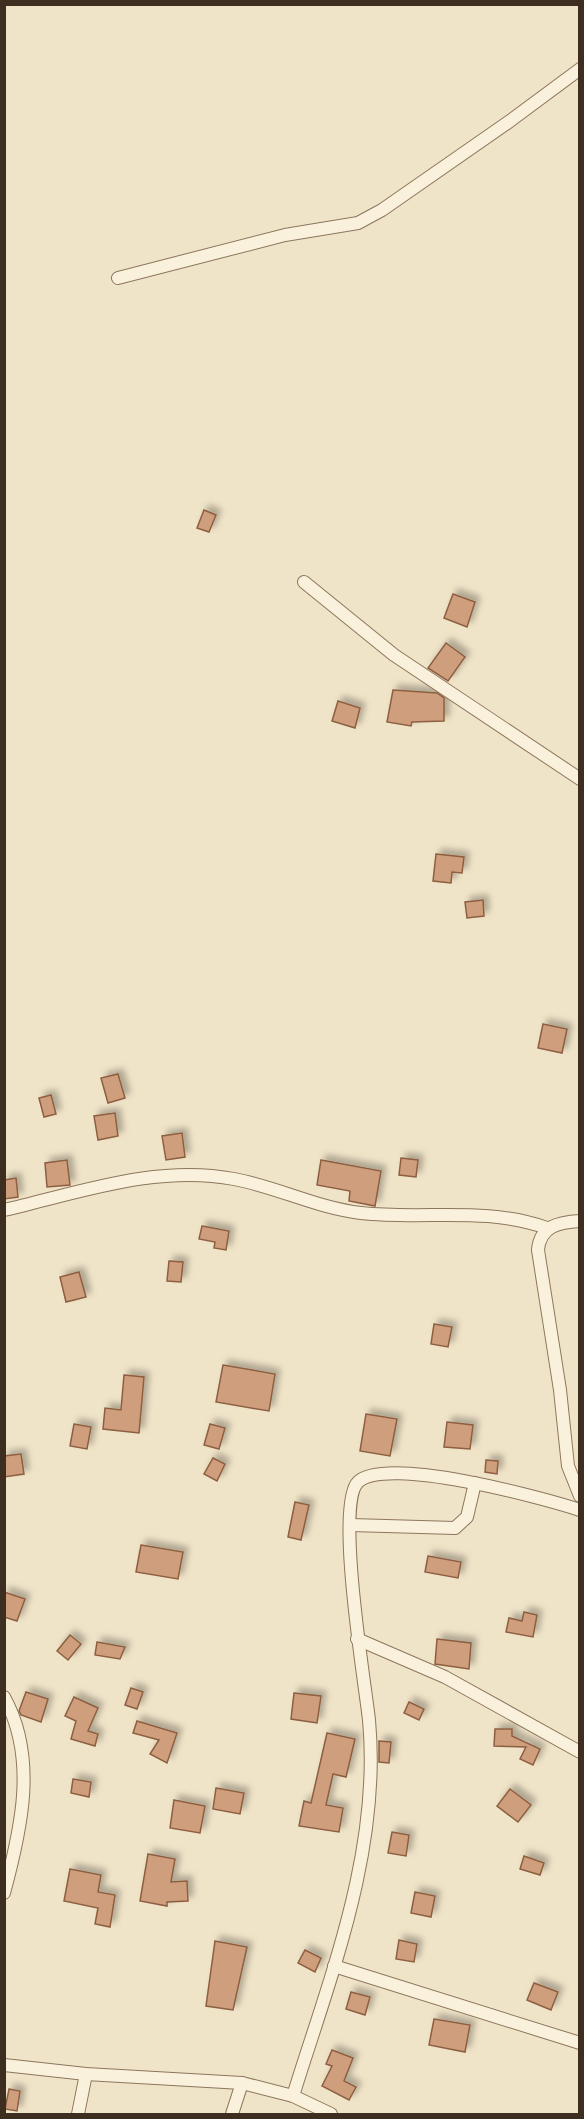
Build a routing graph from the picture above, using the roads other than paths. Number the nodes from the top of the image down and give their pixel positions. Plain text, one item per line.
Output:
1 (579, 69) edge
2 (118, 278) dead end
3 (304, 582) dead end
4 (579, 779) edge
5 (4, 1210) edge
6 (579, 1221) edge
7 (547, 1228) junction
8 (475, 1483) junction
9 (579, 1496) edge
10 (579, 1510) edge
11 (351, 1525) junction
12 (357, 1639) junction
13 (4, 1697) edge
14 (579, 1752) edge
15 (4, 1893) edge
16 (334, 1966) junction
17 (579, 2043) edge
18 (4, 2065) edge
19 (86, 2074) junction
20 (242, 2083) junction
21 (293, 2096) junction
22 (78, 2115) edge
23 (232, 2115) edge
24 (331, 2115) edge

1 - 2 street
3 - 4 street
5 - 7 street
6 - 7 street
7 - 9 street
8 - 10 street
8 - 11 street
8 - 11 street
11 - 12 street
12 - 14 street
12 - 16 street
13 - 15 street
16 - 17 street
16 - 21 street
18 - 19 street
19 - 20 street
19 - 22 street
20 - 21 street
20 - 23 street
21 - 24 street

